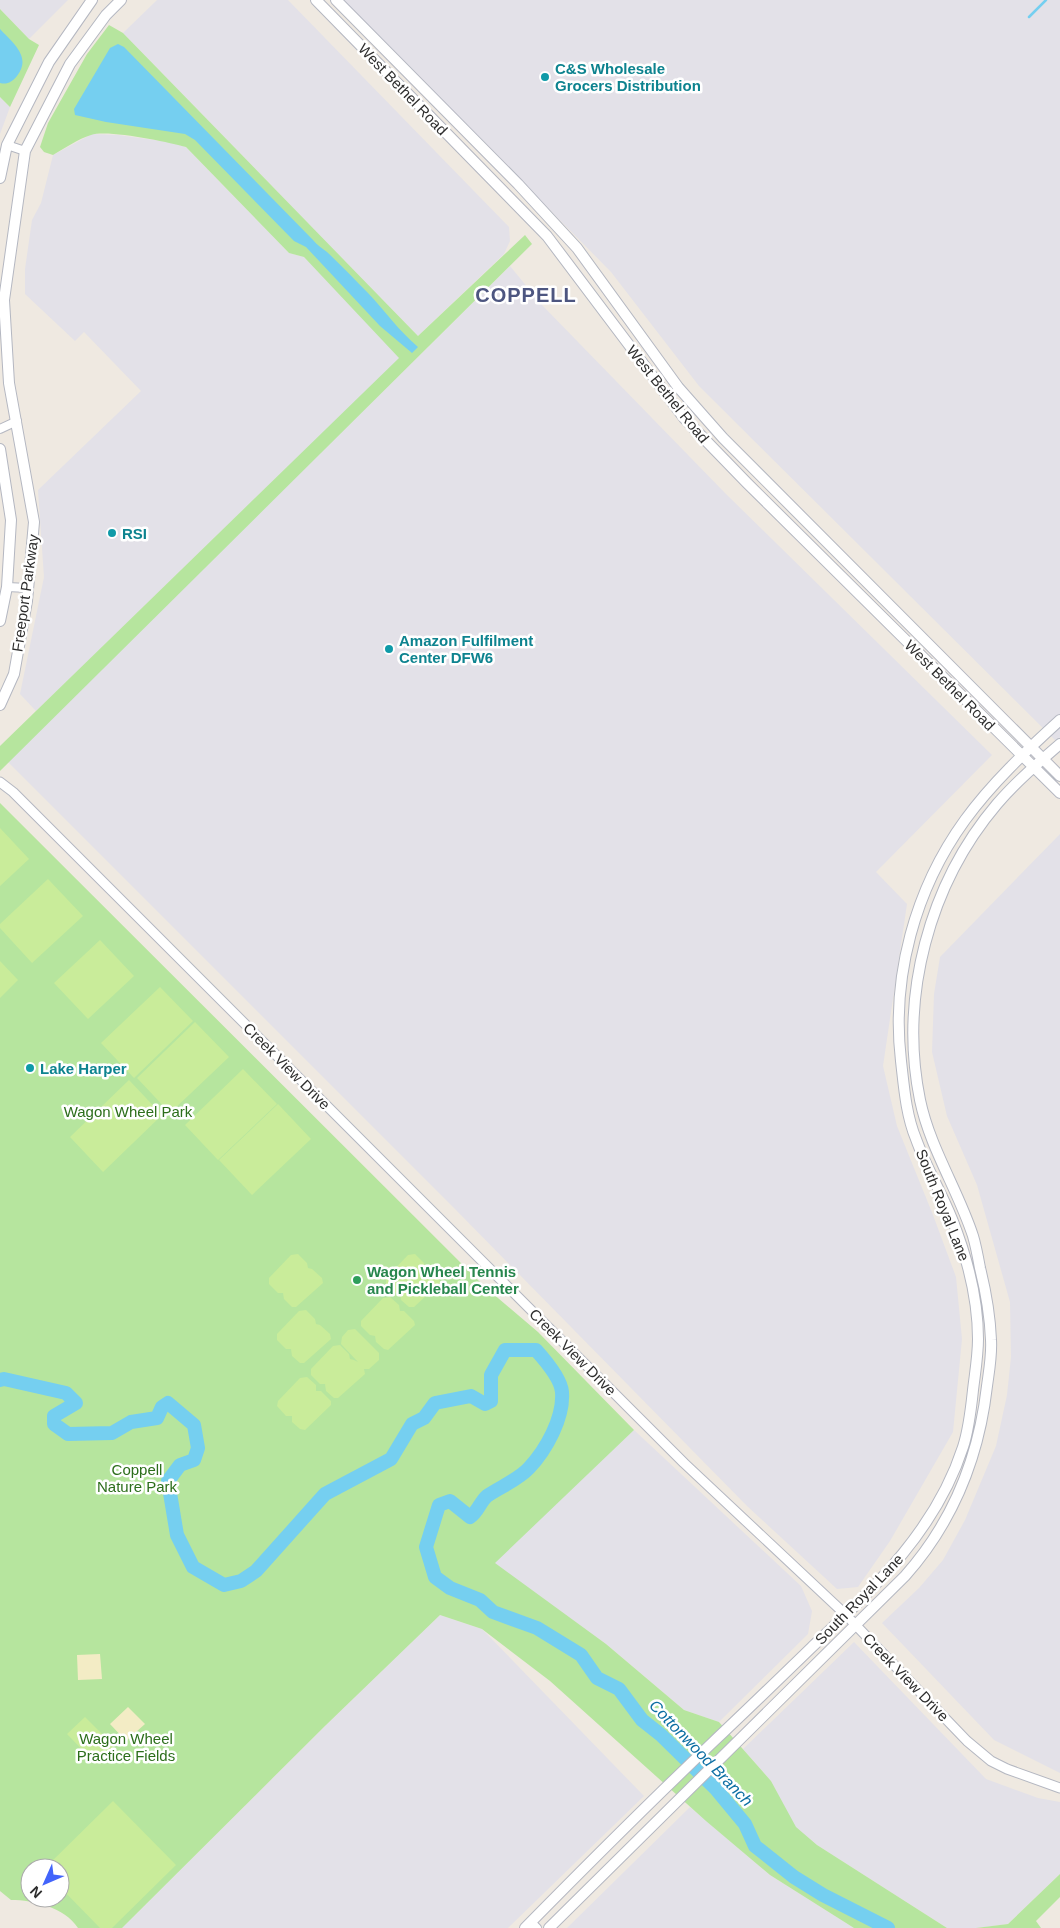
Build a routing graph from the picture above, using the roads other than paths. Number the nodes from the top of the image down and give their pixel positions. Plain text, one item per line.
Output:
1 (92, 0) edge
2 (121, 0) edge
3 (316, 0) edge
4 (336, 0) edge
5 (366, 30) junction
6 (356, 40) junction
7 (7, 145) junction
8 (25, 151) junction
9 (0, 178) edge
10 (531, 198) junction
11 (520, 207) junction
12 (648, 346) junction
13 (635, 355) junction
14 (17, 421) junction
15 (0, 429) edge
16 (0, 449) edge
17 (7, 586) junction
18 (28, 588) junction
19 (0, 621) edge
20 (0, 705) edge
21 (1060, 720) edge
22 (1060, 744) edge
23 (1030, 747) junction
24 (1021, 755) junction
25 (1043, 759) junction
26 (1034, 768) junction
27 (1060, 776) edge
28 (0, 782) edge
29 (1060, 793) edge
30 (904, 965) junction
31 (920, 967) junction
32 (937, 1154) junction
33 (924, 1160) junction
34 (962, 1451) junction
35 (974, 1456) junction
36 (846, 1615) junction
37 (856, 1626) junction
38 (757, 1700) junction
39 (746, 1734) junction
40 (1060, 1788) edge
41 (531, 1926) edge
42 (549, 1928) edge

1 - 7 main road
2 - 8 main road, Freeport Parkway
3 - 6 main road, West Bethel Road
4 - 5 main road, West Bethel Road
5 - 6 main road
5 - 10 main road, West Bethel Road
6 - 11 main road, West Bethel Road
7 - 8 street
7 - 9 main road
8 - 14 main road, Freeport Parkway
10 - 11 main road
10 - 12 main road, West Bethel Road
11 - 13 main road, West Bethel Road
12 - 13 main road
12 - 23 main road, West Bethel Road
13 - 24 main road, West Bethel Road
14 - 15 street
14 - 18 main road, Freeport Parkway
16 - 17 main road, Freeport Parkway
17 - 18 street
17 - 19 main road, Freeport Parkway
18 - 20 main road, Freeport Parkway
21 - 23 main road, South Royal Lane
22 - 25 main road, South Royal Lane
23 - 24 main road, South Royal Lane
23 - 25 main road, West Bethel Road
24 - 26 main road, West Bethel Road
24 - 30 main road, South Royal Lane
25 - 26 main road, South Royal Lane
25 - 27 main road, West Bethel Road
26 - 29 main road, West Bethel Road
26 - 31 main road, South Royal Lane
28 - 36 street, Creek View Drive
30 - 31 main road
30 - 33 main road, South Royal Lane
31 - 32 main road, South Royal Lane
32 - 33 main road
32 - 35 main road, South Royal Lane
33 - 34 main road, South Royal Lane
34 - 35 main road
34 - 36 main road, South Royal Lane
35 - 37 main road, South Royal Lane
36 - 37 street, Creek View Drive
36 - 38 main road, South Royal Lane
37 - 39 main road, South Royal Lane
37 - 40 street, Creek View Drive
38 - 39 main road
38 - 41 main road, South Royal Lane
39 - 42 main road, South Royal Lane

